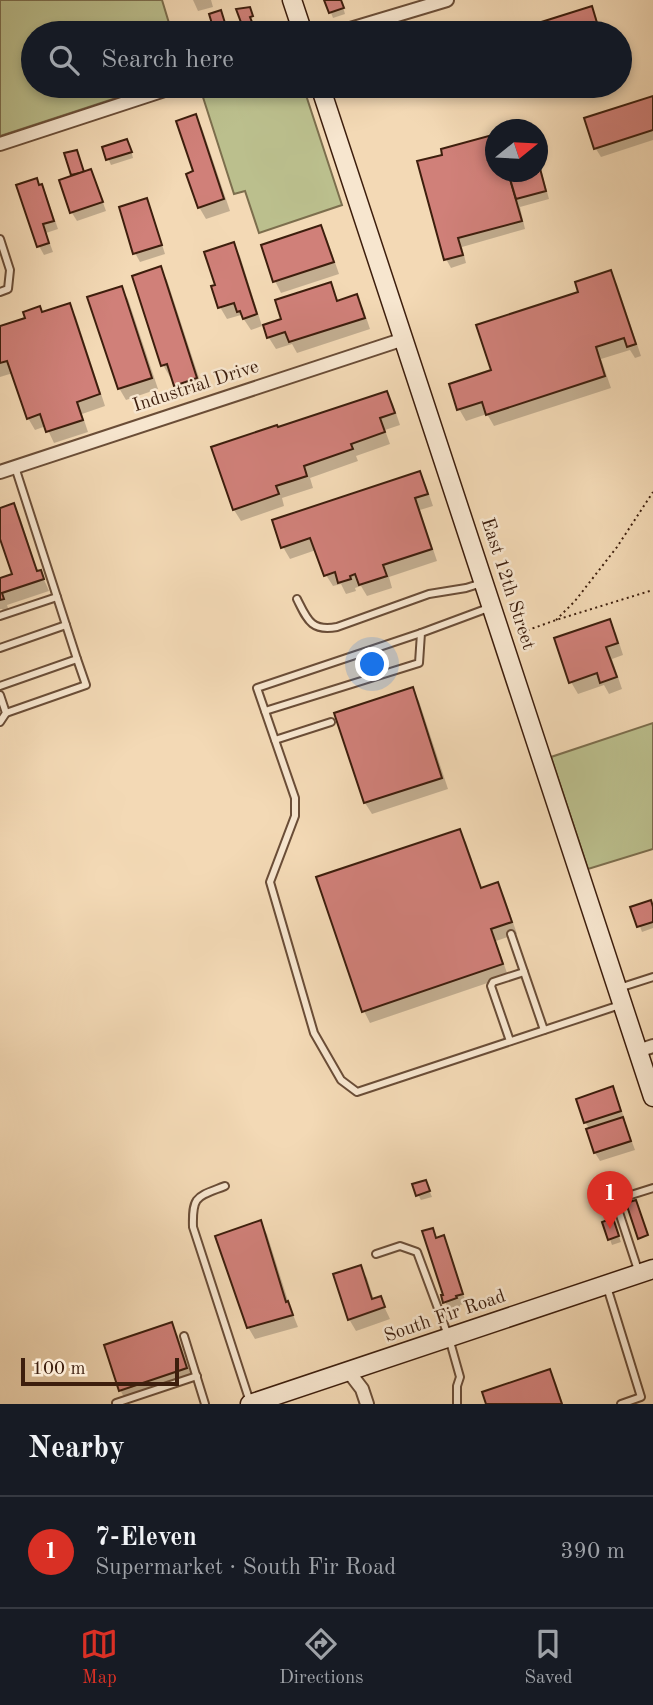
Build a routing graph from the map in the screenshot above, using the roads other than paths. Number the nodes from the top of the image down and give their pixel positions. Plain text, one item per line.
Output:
1 (292, 0) edge
2 (439, 1) edge
3 (299, 21) edge
4 (375, 21) edge
5 (140, 98) edge
6 (324, 98) edge
7 (0, 144) edge
8 (0, 239) edge
9 (0, 292) edge
10 (404, 339) junction
11 (15, 467) junction
12 (0, 472) edge
13 (484, 582) junction
14 (57, 597) junction
15 (297, 598) dead end
16 (493, 607) junction
17 (0, 616) edge
18 (66, 625) junction
19 (421, 633) junction
20 (0, 648) edge
21 (78, 659) junction
22 (0, 686) edge
23 (0, 695) edge
24 (265, 712) junction
25 (6, 713) junction
26 (0, 722) edge
27 (331, 722) dead end
28 (275, 740) junction
29 (511, 934) dead end
30 (524, 972) junction
31 (653, 977) edge
32 (619, 996) junction
33 (544, 1030) junction
34 (510, 1041) junction
35 (645, 1048) edge
36 (653, 1097) edge
37 (225, 1186) dead end
38 (653, 1188) edge
39 (376, 1254) dead end
40 (646, 1271) edge
41 (607, 1285) junction
42 (184, 1336) dead end
43 (449, 1338) junction
44 (349, 1372) junction
45 (197, 1376) junction
46 (116, 1403) edge
47 (205, 1404) edge
48 (250, 1404) edge
49 (367, 1404) edge
50 (457, 1404) edge
51 (621, 1404) edge

1 - 3 street
2 - 4 street
5 - 7 street
6 - 10 street, East 12th Street
8 - 9 lane
10 - 11 street, Industrial Drive
10 - 13 street, East 12th Street
11 - 12 street, Industrial Drive
11 - 14 lane
13 - 15 lane
13 - 16 street, East 12th Street
14 - 17 lane
14 - 18 lane
16 - 19 lane
16 - 32 street, East 12th Street
18 - 20 lane
18 - 21 lane
19 - 24 lane
19 - 24 lane
21 - 22 lane
21 - 25 lane
23 - 25 lane
24 - 28 lane
25 - 26 lane
27 - 28 lane
28 - 34 lane
29 - 30 lane
30 - 33 lane
30 - 34 lane
31 - 32 lane
32 - 33 lane
32 - 35 street, East 12th Street
33 - 34 lane
35 - 36 street, East 12th Street
37 - 48 lane
38 - 40 lane
39 - 43 lane
40 - 41 street, South Fir Road
41 - 43 street, South Fir Road
41 - 51 lane
42 - 45 lane
43 - 44 street, South Fir Road
43 - 50 lane
44 - 48 street, South Fir Road
44 - 49 street
45 - 46 lane
45 - 47 lane

